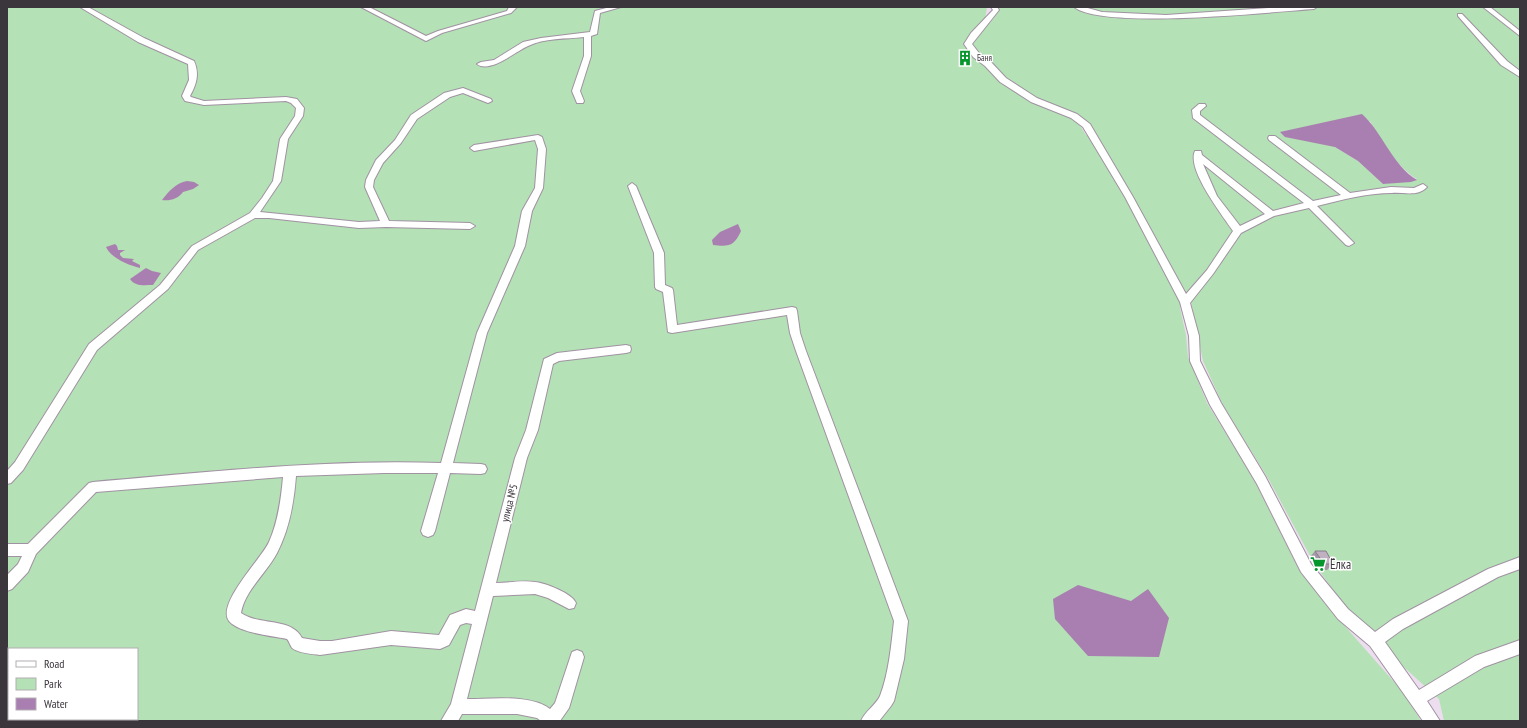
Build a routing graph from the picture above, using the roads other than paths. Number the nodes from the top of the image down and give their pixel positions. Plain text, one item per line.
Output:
1 (83, 7) edge
2 (366, 7) edge
3 (514, 7) edge
4 (618, 7) edge
5 (994, 7) edge
6 (1077, 7) edge
7 (1314, 7) edge
8 (1486, 7) edge
9 (1460, 15) dead end
10 (587, 34) junction
11 (1520, 34) edge
12 (481, 64) dead end
13 (1520, 75) edge
14 (488, 101) dead end
15 (580, 101) dead end
16 (1202, 106) dead end
17 (1272, 138) dead end
18 (474, 148) dead end
19 (632, 186) dead end
20 (1423, 187) dead end
21 (1348, 196) junction
22 (1311, 205) junction
23 (1272, 214) junction
24 (253, 215) junction
25 (386, 224) junction
26 (470, 226) dead end
27 (1238, 231) junction
28 (1349, 243) dead end
29 (1185, 302) junction
30 (626, 349) dead end
31 (445, 467) junction
32 (482, 469) dead end
33 (290, 472) junction
34 (7, 479) edge
35 (428, 531) dead end
36 (7, 550) edge
37 (31, 550) junction
38 (1520, 563) edge
39 (7, 585) edge
40 (487, 590) junction
41 (569, 603) dead end
42 (480, 619) junction
43 (1375, 641) junction
44 (1520, 647) edge
45 (577, 658) dead end
46 (1417, 698) junction
47 (458, 707) junction
48 (552, 720) edge
49 (449, 721) edge
50 (868, 721) edge
51 (1432, 721) edge

1 - 24 street
2 - 3 street
4 - 10 street
5 - 29 street
6 - 7 street
8 - 11 street
9 - 13 street
10 - 12 street
10 - 15 street
14 - 25 street
16 - 22 street
17 - 21 street
18 - 31 street
19 - 50 street
20 - 21 street
21 - 22 street
22 - 23 street
22 - 28 street
23 - 27 street
23 - 27 street
24 - 25 street
24 - 34 street
25 - 26 street
27 - 29 street
29 - 43 street
30 - 40 street, улица №5
31 - 32 street
31 - 33 street
31 - 35 street
33 - 37 street
33 - 42 street
36 - 37 street
37 - 39 street
38 - 43 street
40 - 41 street
40 - 42 street, улица №5
42 - 47 street, улица №5
43 - 46 street
44 - 46 street
45 - 48 street
46 - 51 street
47 - 48 street
47 - 49 street, улица №5

